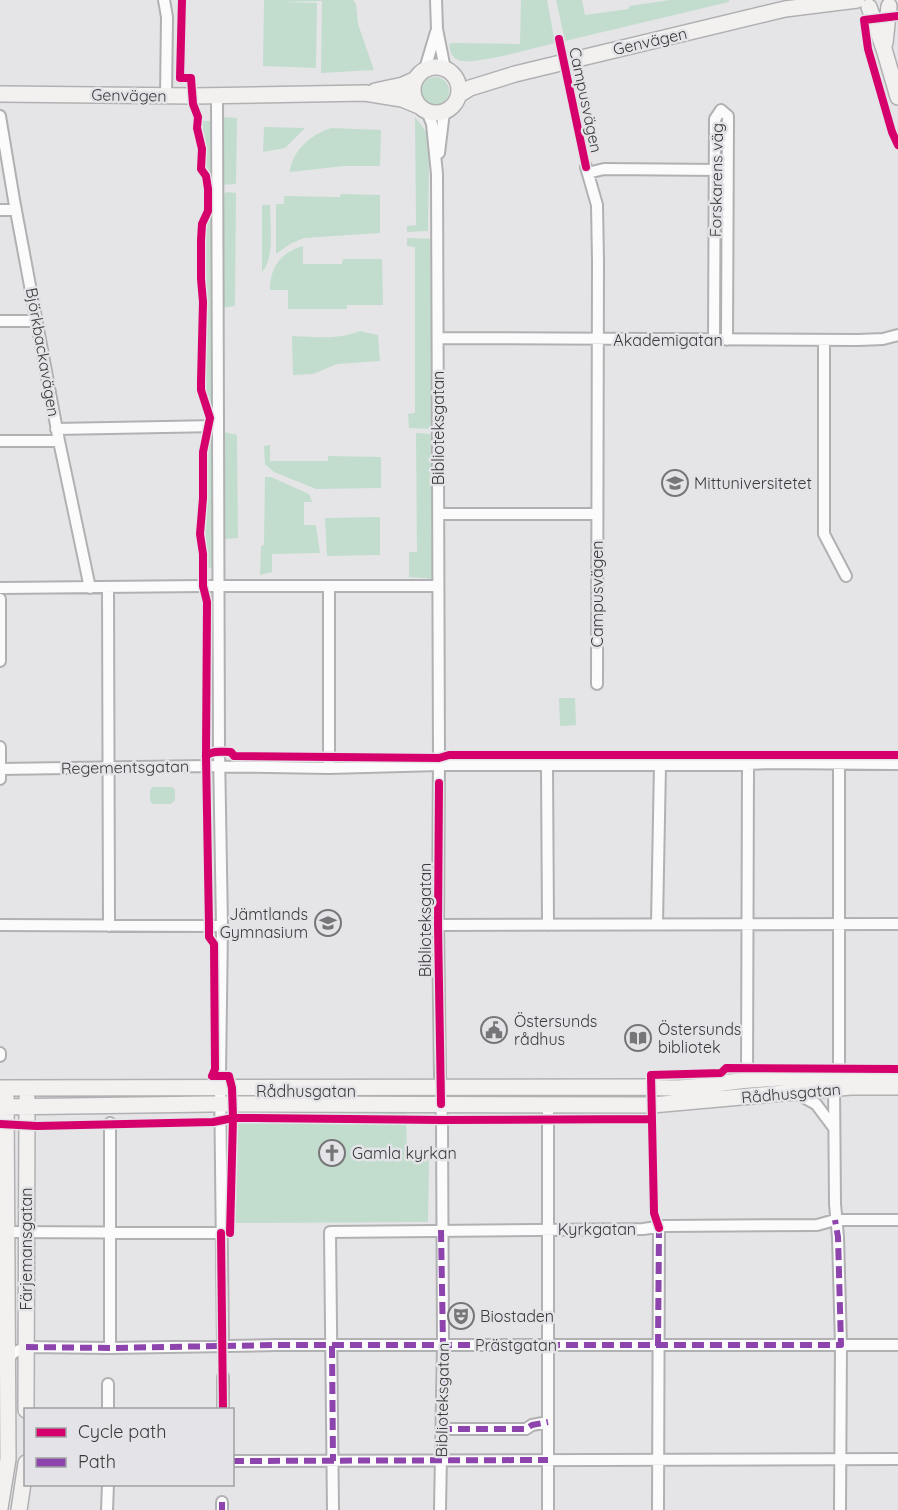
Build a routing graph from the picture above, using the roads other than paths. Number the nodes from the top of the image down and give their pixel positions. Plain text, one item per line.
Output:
1 (164, 0) edge
2 (436, 0) edge
3 (805, 0) edge
4 (861, 2) edge
5 (892, 3) edge
6 (785, 9) junction
7 (437, 29) junction
8 (884, 49) junction
9 (450, 73) junction
10 (420, 74) junction
11 (515, 74) junction
12 (365, 93) junction
13 (0, 94) edge
14 (217, 95) junction
15 (459, 95) junction
16 (166, 96) junction
17 (898, 97) edge
18 (423, 108) junction
19 (444, 112) junction
20 (0, 116) edge
21 (715, 170) junction
22 (728, 170) junction
23 (437, 174) junction
24 (0, 210) edge
25 (16, 210) junction
26 (714, 284) junction
27 (728, 284) junction
28 (0, 321) edge
29 (37, 321) junction
30 (898, 335) edge
31 (438, 338) junction
32 (598, 339) junction
33 (714, 340) junction
34 (727, 340) junction
35 (824, 340) junction
36 (217, 426) junction
37 (57, 429) junction
38 (0, 441) edge
39 (58, 441) junction
40 (438, 514) junction
41 (597, 514) junction
42 (846, 576) dead end
43 (219, 586) junction
44 (438, 586) junction
45 (329, 587) junction
46 (0, 588) edge
47 (90, 588) junction
48 (108, 588) junction
49 (0, 598) edge
50 (0, 661) edge
51 (597, 684) dead end
52 (0, 747) edge
53 (748, 764) junction
54 (898, 764) edge
55 (439, 765) junction
56 (660, 765) junction
57 (839, 765) junction
58 (109, 766) junction
59 (219, 766) junction
60 (547, 766) junction
61 (329, 768) junction
62 (0, 769) edge
63 (0, 779) edge
64 (657, 923) junction
65 (747, 923) junction
66 (839, 924) junction
67 (898, 924) edge
68 (0, 925) edge
69 (438, 925) junction
70 (548, 925) junction
71 (109, 926) junction
72 (222, 926) junction
73 (836, 1076) junction
74 (898, 1077) edge
75 (747, 1080) junction
76 (441, 1086) junction
77 (3, 1088) edge
78 (898, 1088) edge
79 (27, 1089) junction
80 (794, 1091) junction
81 (221, 1096) junction
82 (441, 1104) junction
83 (548, 1106) junction
84 (3, 1107) edge
85 (27, 1107) junction
86 (110, 1124) dead end
87 (834, 1128) junction
88 (835, 1220) junction
89 (898, 1220) edge
90 (659, 1228) junction
91 (548, 1229) junction
92 (441, 1230) junction
93 (4, 1232) edge
94 (26, 1233) junction
95 (111, 1233) junction
96 (222, 1233) junction
97 (443, 1345) junction
98 (841, 1345) junction
99 (898, 1345) edge
100 (332, 1346) junction
101 (548, 1346) junction
102 (658, 1346) junction
103 (26, 1347) junction
104 (223, 1347) junction
105 (110, 1348) junction
106 (5, 1352) edge
107 (223, 1377) dead end
108 (108, 1384) dead end
109 (26, 1408) edge
110 (108, 1408) edge
111 (223, 1408) edge
112 (548, 1422) junction
113 (441, 1429) junction
114 (4, 1459) edge
115 (441, 1459) junction
116 (657, 1459) junction
117 (840, 1459) junction
118 (898, 1459) edge
119 (548, 1460) junction
120 (234, 1461) edge
121 (333, 1461) junction
122 (24, 1462) edge
123 (24, 1476) edge
124 (108, 1486) edge
125 (0, 1508) edge
126 (19, 1510) edge
127 (108, 1510) edge
128 (333, 1510) edge
129 (440, 1510) edge
130 (548, 1510) edge
131 (658, 1510) edge
132 (840, 1510) edge

1 - 16 street
2 - 7 street
3 - 6 main road, Genvägen
4 - 5 main road, Genvägen
4 - 6 main road, Genvägen
4 - 8 main road
5 - 8 main road
6 - 11 main road, Genvägen
7 - 9 street
7 - 10 street
8 - 17 main road
9 - 10 main road
9 - 11 main road, Genvägen
9 - 15 main road
10 - 12 main road, Genvägen
10 - 18 main road
11 - 15 main road, Genvägen
12 - 14 main road, Genvägen
12 - 18 main road, Genvägen
13 - 16 main road, Genvägen
14 - 16 main road, Genvägen
14 - 36 street
15 - 19 main road
18 - 19 main road
18 - 23 street, Biblioteksgatan
19 - 23 street, Biblioteksgatan
20 - 25 street, Björkbackavägen
21 - 22 street
21 - 22 street, Forskarens väg
21 - 26 street, Forskarens väg
21 - 32 street, Campusvägen
22 - 27 street, Forskarens väg
23 - 31 street, Biblioteksgatan
24 - 25 street
25 - 29 street, Björkbackavägen
26 - 27 street
26 - 33 street, Forskarens väg
27 - 34 street, Forskarens väg
28 - 29 street
29 - 37 street, Björkbackavägen
30 - 35 street, Akademigatan
31 - 32 street, Akademigatan
31 - 40 street, Biblioteksgatan
32 - 33 street, Akademigatan
32 - 41 street, Campusvägen
33 - 34 street, Akademigatan
34 - 35 street, Akademigatan
35 - 42 street
36 - 37 street
36 - 43 street
37 - 39 street, Björkbackavägen
38 - 39 street
39 - 47 street, Björkbackavägen
40 - 41 street
40 - 44 street, Biblioteksgatan
41 - 51 street, Campusvägen
43 - 45 street
43 - 48 street
43 - 59 street
44 - 45 street
44 - 55 street, Biblioteksgatan
45 - 61 street
46 - 47 street
47 - 48 street
48 - 58 street
49 - 50 street
52 - 62 street
53 - 56 street, Regementsgatan
53 - 57 street, Regementsgatan
53 - 65 street
54 - 57 street, Regementsgatan
55 - 60 street, Regementsgatan
55 - 61 street, Regementsgatan
55 - 69 street, Biblioteksgatan
56 - 60 street, Regementsgatan
56 - 64 street
57 - 66 street
58 - 59 street, Regementsgatan
58 - 62 street, Regementsgatan
58 - 71 street
59 - 61 street, Regementsgatan
59 - 72 street
60 - 70 street
62 - 63 street
64 - 65 street
64 - 70 street
65 - 66 street
65 - 75 street
66 - 67 street
66 - 73 street
68 - 71 street
69 - 70 street
69 - 76 street, Biblioteksgatan
71 - 72 street
72 - 81 street
73 - 74 main road, Rådhusgatan
73 - 75 main road, Rådhusgatan
73 - 78 main road, Rådhusgatan
73 - 80 main road, Rådhusgatan
73 - 87 street
75 - 76 main road, Rådhusgatan
76 - 81 main road, Rådhusgatan
76 - 82 street, Biblioteksgatan
77 - 79 main road, Rådhusgatan
77 - 84 main road, Färjemansgatan
79 - 81 main road, Rådhusgatan
79 - 85 main road, Färjemansgatan
80 - 83 main road, Rådhusgatan
80 - 87 street
81 - 82 main road, Rådhusgatan
81 - 85 main road, Rådhusgatan
81 - 96 street
82 - 83 main road, Rådhusgatan
82 - 92 street, Biblioteksgatan
83 - 91 street
84 - 85 main road, Rådhusgatan
84 - 93 main road, Färjemansgatan
85 - 94 main road, Färjemansgatan
86 - 95 street
87 - 88 street
88 - 89 street, Kyrkgatan
88 - 90 street, Kyrkgatan
88 - 98 street
90 - 91 street, Kyrkgatan
90 - 102 street
91 - 92 street, Kyrkgatan
91 - 101 street
92 - 97 street, Biblioteksgatan
92 - 100 street, Kyrkgatan
93 - 94 street
93 - 106 main road, Färjemansgatan
94 - 95 street
94 - 103 main road, Färjemansgatan
95 - 96 street
95 - 105 street
96 - 104 street
97 - 100 street, Prästgatan
97 - 101 street, Prästgatan
97 - 113 street, Biblioteksgatan
98 - 99 street, Prästgatan
98 - 102 street, Prästgatan
98 - 117 street
100 - 104 street, Prästgatan
100 - 121 street
101 - 102 street, Prästgatan
101 - 112 street
102 - 116 street
103 - 105 street, Prästgatan
103 - 106 street
103 - 109 main road, Färjemansgatan
104 - 105 street, Prästgatan
106 - 114 main road, Färjemansgatan
107 - 111 street
108 - 110 street
112 - 113 street
112 - 119 street
113 - 115 street, Biblioteksgatan
114 - 122 street
114 - 125 main road, Färjemansgatan
115 - 119 street
115 - 121 street
115 - 129 street, Biblioteksgatan
116 - 117 street
116 - 119 street
116 - 131 street
117 - 118 street
117 - 132 street
119 - 130 street
120 - 121 street
121 - 128 street
123 - 126 main road
124 - 127 street

